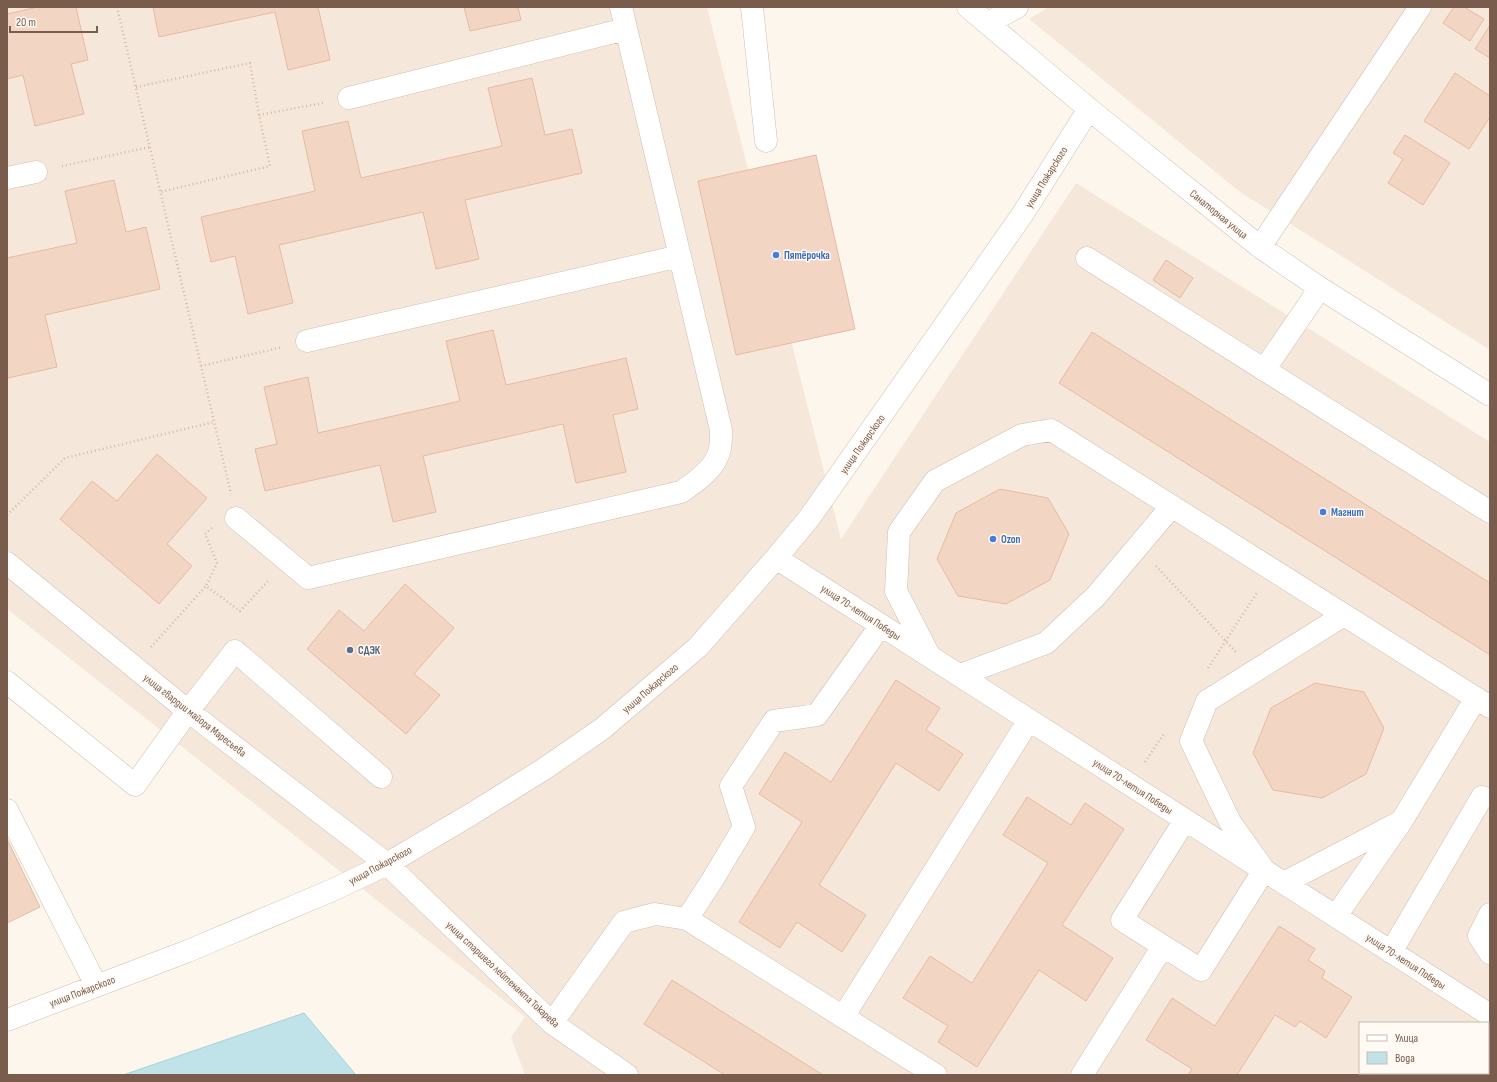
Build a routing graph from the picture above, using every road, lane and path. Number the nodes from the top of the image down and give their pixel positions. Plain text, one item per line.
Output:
1 (117, 7) edge
2 (621, 7) edge
3 (752, 7) edge
4 (968, 7) edge
5 (1017, 7) edge
6 (1420, 7) edge
7 (988, 23) junction
8 (626, 29) junction
9 (136, 87) junction
10 (349, 98) joint
11 (1089, 109) junction
12 (259, 115) junction
13 (766, 141) dead end
14 (150, 147) junction
15 (36, 172) joint
16 (7, 178) edge
17 (160, 192) junction
18 (1260, 247) junction
19 (680, 256) junction
20 (1087, 258) dead end
21 (1320, 288) junction
22 (307, 341) joint
23 (201, 366) junction
24 (1264, 370) junction
25 (1488, 388) edge
26 (214, 422) junction
27 (1172, 506) junction
28 (1490, 512) edge
29 (235, 513) junction
30 (7, 515) edge
31 (1138, 546) junction
32 (776, 558) junction
33 (9, 559) edge
34 (287, 560) junction
35 (206, 586) junction
36 (1344, 615) junction
37 (882, 625) junction
38 (930, 656) junction
39 (134, 666) junction
40 (1254, 671) junction
41 (960, 675) junction
42 (7, 682) edge
43 (1483, 702) edge
44 (188, 711) junction
45 (1029, 720) junction
46 (381, 777) dead end
47 (1482, 797) dead end
48 (7, 810) edge
49 (1185, 820) junction
50 (1401, 822) junction
51 (387, 864) junction
52 (1264, 870) junction
53 (1284, 883) junction
54 (1490, 914) edge
55 (1336, 916) junction
56 (687, 919) junction
57 (1164, 946) junction
58 (1391, 952) junction
59 (1490, 953) edge
60 (96, 985) junction
61 (1490, 1015) edge
62 (843, 1017) junction
63 (7, 1020) edge
64 (552, 1023) junction
65 (627, 1075) edge
66 (936, 1075) edge
67 (1082, 1075) edge

1 - 9 path
2 - 8 street
3 - 13 street
4 - 7 street, Санаторная улица
5 - 7 street
6 - 18 street
7 - 11 street, Санаторная улица
8 - 10 street
8 - 19 street
9 - 12 path
9 - 14 path
10 - 12 path
11 - 18 street, Санаторная улица
11 - 32 street, улица Пожарского
12 - 17 path
14 - 15 path
14 - 17 path
15 - 16 street
17 - 23 path
18 - 21 street, Санаторная улица
19 - 22 street
19 - 34 street
20 - 24 street
21 - 24 street
21 - 25 street, Санаторная улица
22 - 23 path
23 - 26 path
24 - 28 street
26 - 29 path
26 - 30 path
27 - 31 street
27 - 36 street
27 - 38 street
29 - 34 street
29 - 35 path
31 - 40 path
31 - 41 street
32 - 37 street, улица 70-летия Победы
32 - 51 street, улица Пожарского
33 - 39 street, улица гвардии майора Маресьева
34 - 35 path
35 - 39 path
36 - 40 street
36 - 43 street
37 - 38 street, улица 70-летия Победы
37 - 56 street
38 - 41 street, улица 70-летия Победы
39 - 44 street, улица гвардии майора Маресьева
40 - 52 street
41 - 45 street, улица 70-летия Победы
42 - 44 street
43 - 50 street
44 - 46 street
44 - 51 street, улица гвардии майора Маресьева
45 - 49 street, улица 70-летия Победы
45 - 62 street
47 - 58 street
48 - 60 street
49 - 52 street, улица 70-летия Победы
49 - 57 street
50 - 53 street
50 - 55 street
51 - 60 street, улица Пожарского
51 - 64 street, улица старшего лейтенанта Токарева
52 - 53 street, улица 70-летия Победы
52 - 57 street
53 - 55 street, улица 70-летия Победы
54 - 59 street
55 - 58 street, улица 70-летия Победы
56 - 62 street
56 - 64 street
57 - 67 street
58 - 61 street, улица 70-летия Победы
60 - 63 street, улица Пожарского
62 - 66 street
64 - 65 street, улица старшего лейтенанта Токарева

